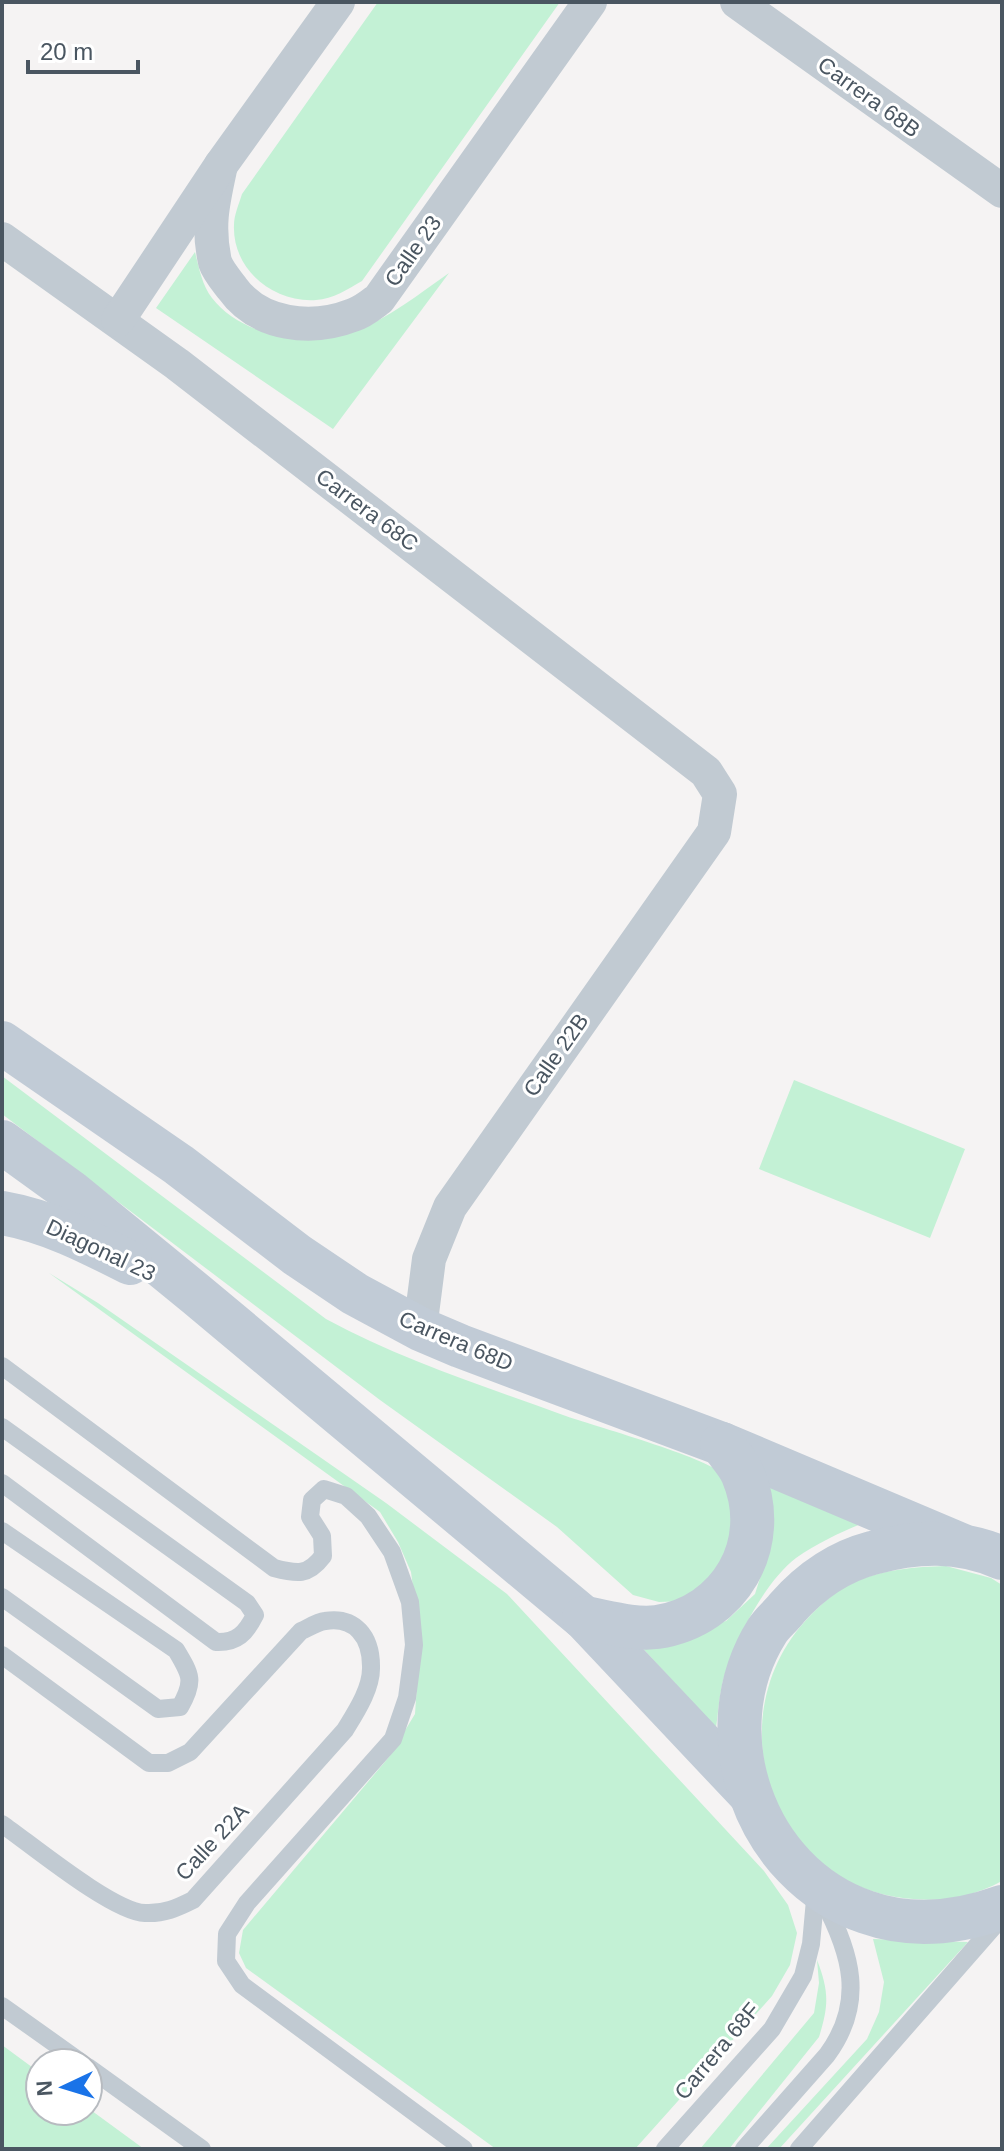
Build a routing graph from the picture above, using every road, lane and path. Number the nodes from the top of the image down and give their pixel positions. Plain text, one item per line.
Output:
1 (338, 2) edge
2 (590, 2) edge
3 (737, 2) edge
4 (221, 165) junction
5 (1002, 191) edge
6 (2, 239) edge
7 (118, 320) junction
8 (720, 794) joint
9 (2, 1043) edge
10 (2, 1142) edge
11 (2, 1213) edge
12 (197, 1295) junction
13 (420, 1329) junction
14 (2, 1366) edge
15 (2, 1427) edge
16 (722, 1444) junction
17 (2, 1483) edge
18 (2, 1531) edge
19 (961, 1545) junction
20 (1002, 1558) edge
21 (2, 1597) edge
22 (584, 1618) junction
23 (2, 1655) edge
24 (748, 1792) junction
25 (2, 1824) edge
26 (816, 1887) junction
27 (1002, 1907) edge
28 (1002, 1917) edge
29 (2, 2006) edge
30 (60, 2047) edge
31 (104, 2079) edge
32 (202, 2149) edge
33 (464, 2149) edge
34 (665, 2149) edge
35 (744, 2149) edge
36 (799, 2149) edge

1 - 4 street, Calle 23
2 - 4 street, Calle 23
3 - 5 street, Carrera 68B
4 - 7 street, Calle 23
6 - 7 street, Carrera 68C
7 - 8 street, Carrera 68C
8 - 13 street, Calle 22B
9 - 13 main road, Carrera 68D
10 - 12 main road
11 - 12 main road, Diagonal 23
12 - 22 main road
13 - 16 main road, Carrera 68D
14 - 33 lane
15 - 17 lane
16 - 19 main road, Carrera 68D
16 - 22 main road
18 - 21 lane
19 - 20 main road
19 - 24 main road
22 - 24 main road
23 - 25 lane, Calle 22A
24 - 26 main road
26 - 27 main road
26 - 34 lane, Carrera 68F
26 - 35 lane
28 - 36 lane
29 - 30 lane
31 - 32 lane

